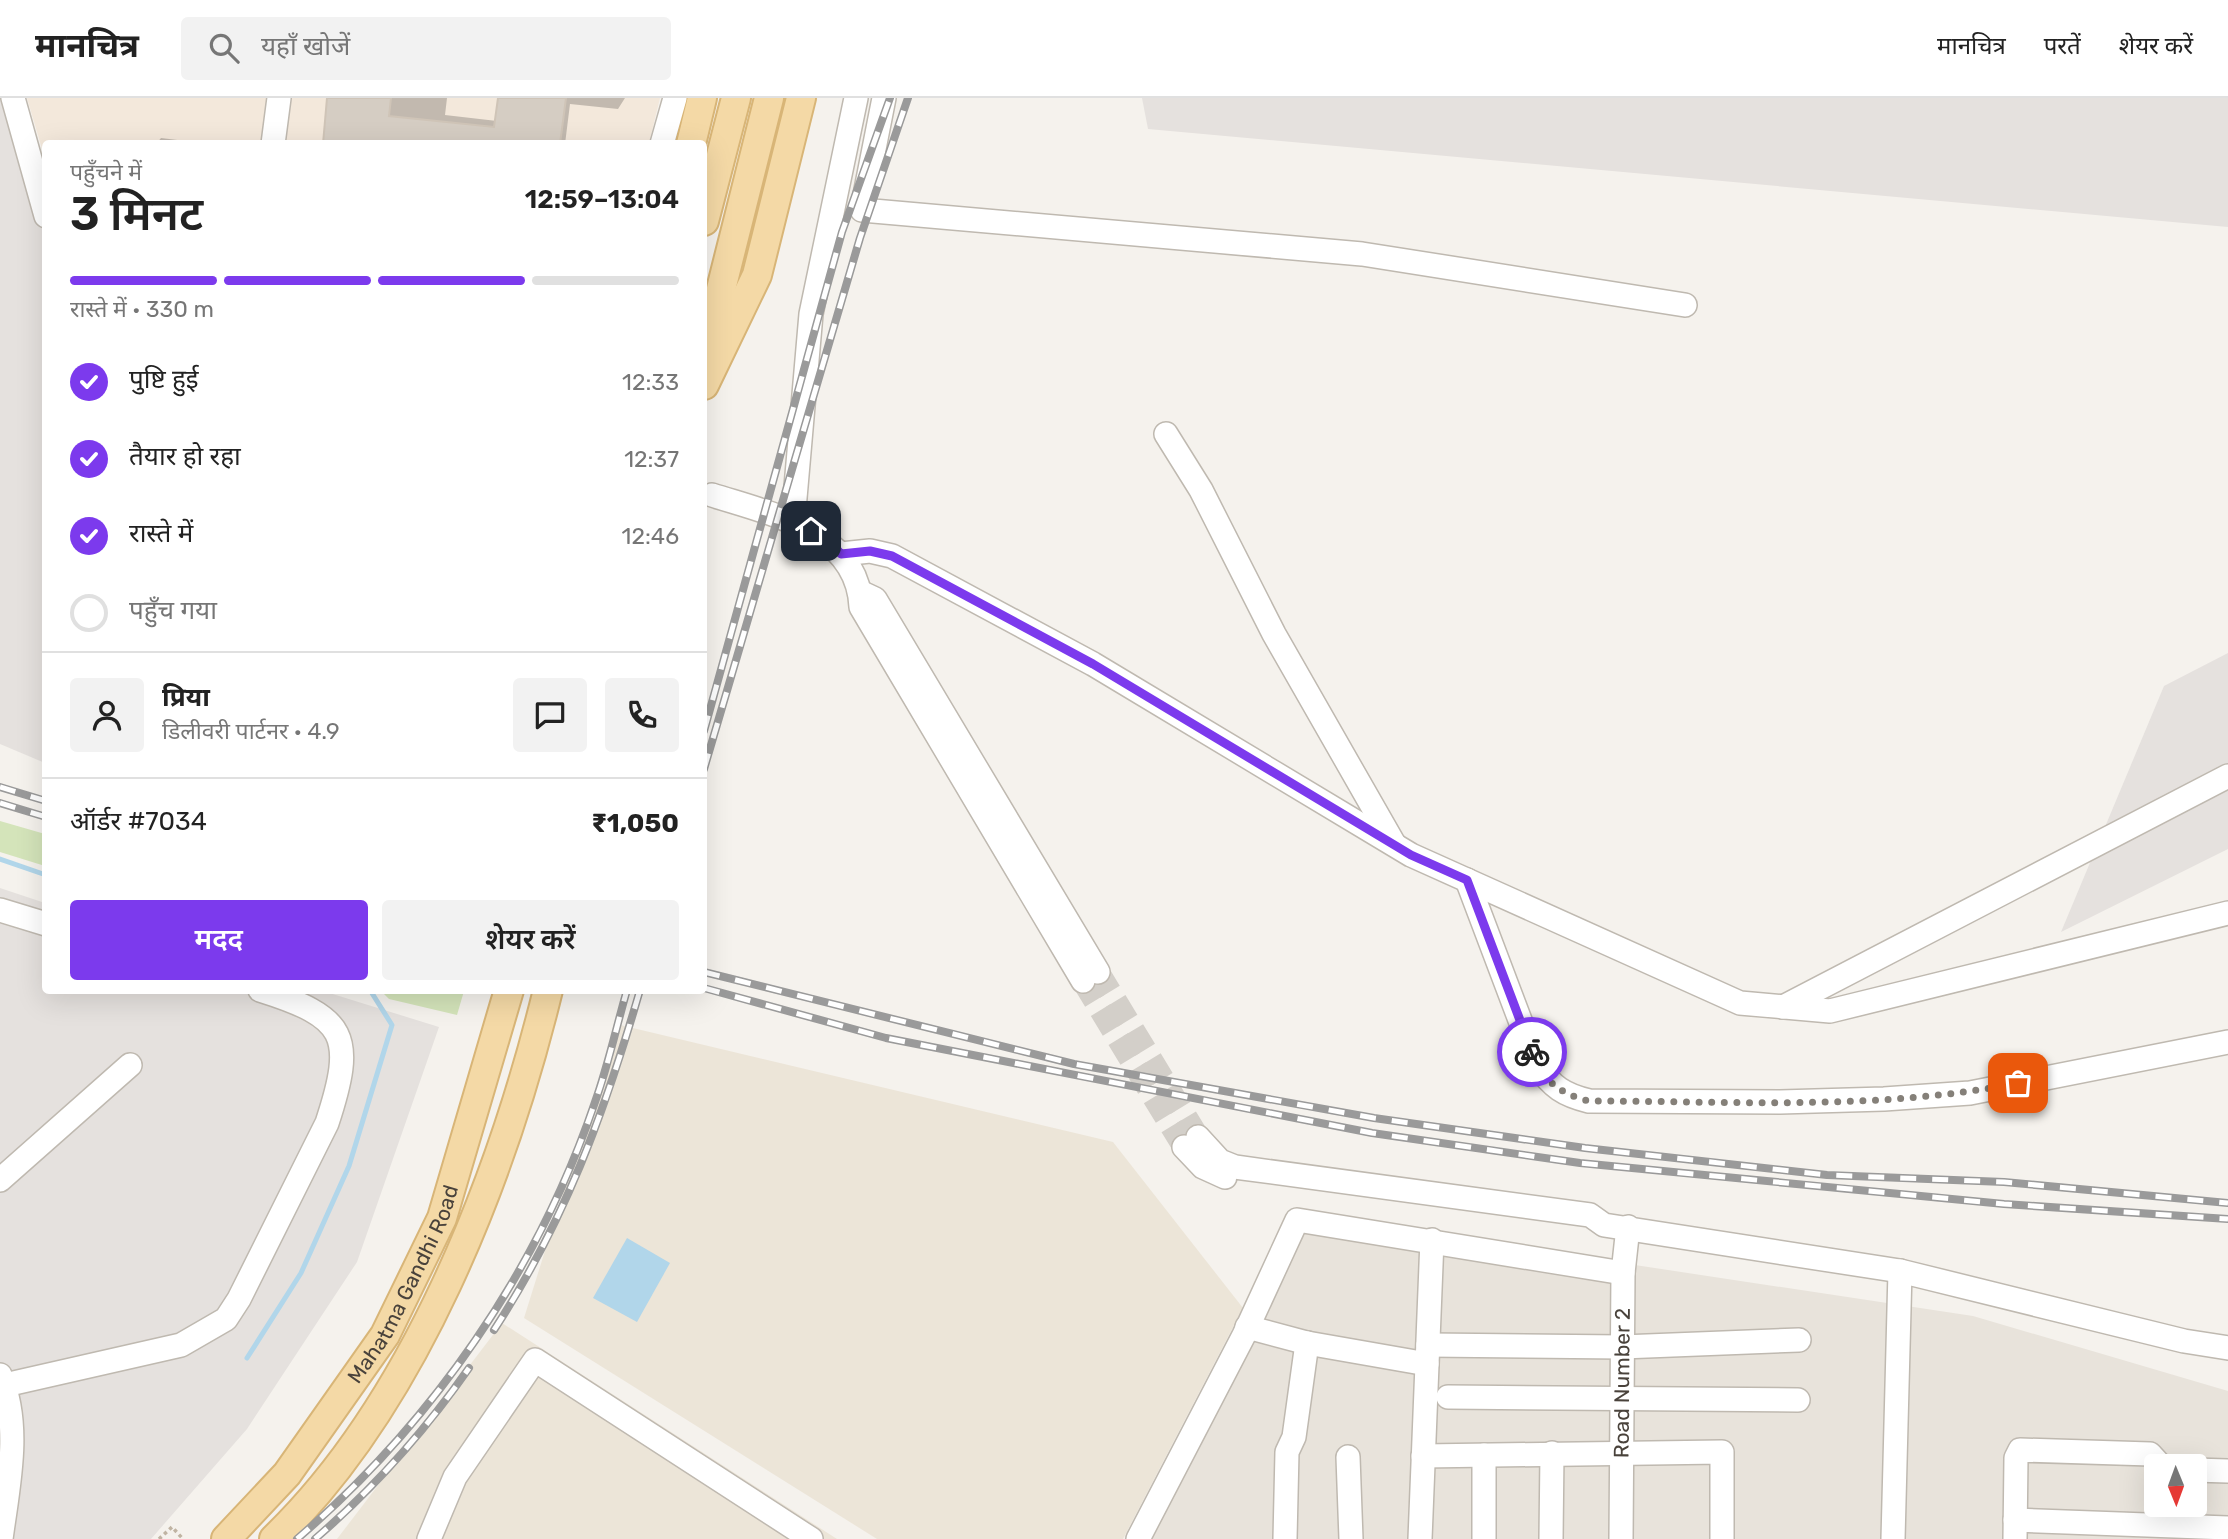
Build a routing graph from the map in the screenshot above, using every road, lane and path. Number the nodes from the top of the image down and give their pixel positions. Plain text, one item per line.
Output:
1 (13, 98) edge
2 (279, 98) edge
3 (675, 98) edge
4 (702, 98) edge
5 (736, 98) edge
6 (769, 98) edge
7 (801, 98) edge
8 (856, 98) edge
9 (884, 98) edge
10 (273, 140) edge
11 (663, 140) edge
12 (692, 140) edge
13 (42, 202) edge
14 (707, 209) edge
15 (1685, 306) dead end
16 (707, 344) edge
17 (707, 379) edge
18 (1167, 434) dead end
19 (712, 495) dead end
20 (793, 521) junction
21 (841, 554) junction
22 (2228, 776) edge
23 (1394, 845) junction
24 (1467, 880) junction
25 (0, 910) edge
26 (2228, 914) edge
27 (42, 923) edge
28 (1090, 976) tunnel mouth
29 (273, 994) edge
30 (508, 994) edge
31 (547, 994) edge
32 (1783, 1007) junction
33 (2228, 1042) edge
34 (130, 1065) dead end
35 (1191, 1142) tunnel mouth
36 (0, 1180) edge
37 (1628, 1227) junction
38 (1432, 1240) junction
39 (1900, 1271) junction
40 (1623, 1273) junction
41 (1247, 1327) junction
42 (1799, 1340) dead end
43 (1307, 1343) junction
44 (1622, 1347) junction
45 (2228, 1348) edge
46 (1427, 1354) junction
47 (2, 1380) edge
48 (1448, 1397) dead end
49 (1622, 1399) junction
50 (1798, 1400) dead end
51 (1622, 1451) junction
52 (1552, 1452) junction
53 (2150, 1454) edge
54 (1484, 1455) junction
55 (1423, 1456) junction
56 (1348, 1457) dead end
57 (2207, 1470) edge
58 (2228, 1471) edge
59 (2228, 1528) edge
60 (2015, 1529) edge
61 (1, 1539) edge
62 (159, 1539) edge
63 (183, 1539) edge
64 (226, 1539) edge
65 (274, 1539) edge
66 (429, 1539) edge
67 (811, 1539) edge
68 (1138, 1539) edge
69 (1285, 1539) edge
70 (1351, 1539) edge
71 (1420, 1539) edge
72 (1484, 1539) edge
73 (1551, 1539) edge
74 (1621, 1539) edge
75 (1722, 1539) edge
76 (1893, 1539) edge

1 - 13 street
2 - 10 street
3 - 11 street
4 - 12 main road
5 - 14 main road
6 - 16 main road
7 - 17 main road
8 - 20 street
9 - 15 street
18 - 23 street
19 - 20 street
20 - 21 street
21 - 23 street
21 - 28 street
22 - 32 street
23 - 24 street
24 - 32 street
24 - 33 street
25 - 27 street
26 - 32 street
29 - 47 street
30 - 64 main road, Mahatma Gandhi Road
31 - 65 main road, Mahatma Gandhi Road
34 - 36 street
35 - 37 street
37 - 39 street
37 - 40 street, Road Number 2
38 - 40 street
38 - 41 street
38 - 46 street
39 - 45 street
39 - 76 street
40 - 44 street, Road Number 2
41 - 43 street
41 - 68 street
42 - 44 street
43 - 46 street
43 - 69 street
44 - 46 street
44 - 49 street, Road Number 2
46 - 55 street
47 - 61 street
48 - 49 street
49 - 50 street
49 - 51 street, Road Number 2
51 - 52 street
51 - 74 street, Road Number 2
51 - 75 street
52 - 54 street
52 - 73 street
53 - 60 street
54 - 55 street
54 - 72 street
55 - 71 street
56 - 70 street
57 - 58 street
59 - 60 street
62 - 63 path
66 - 67 street

